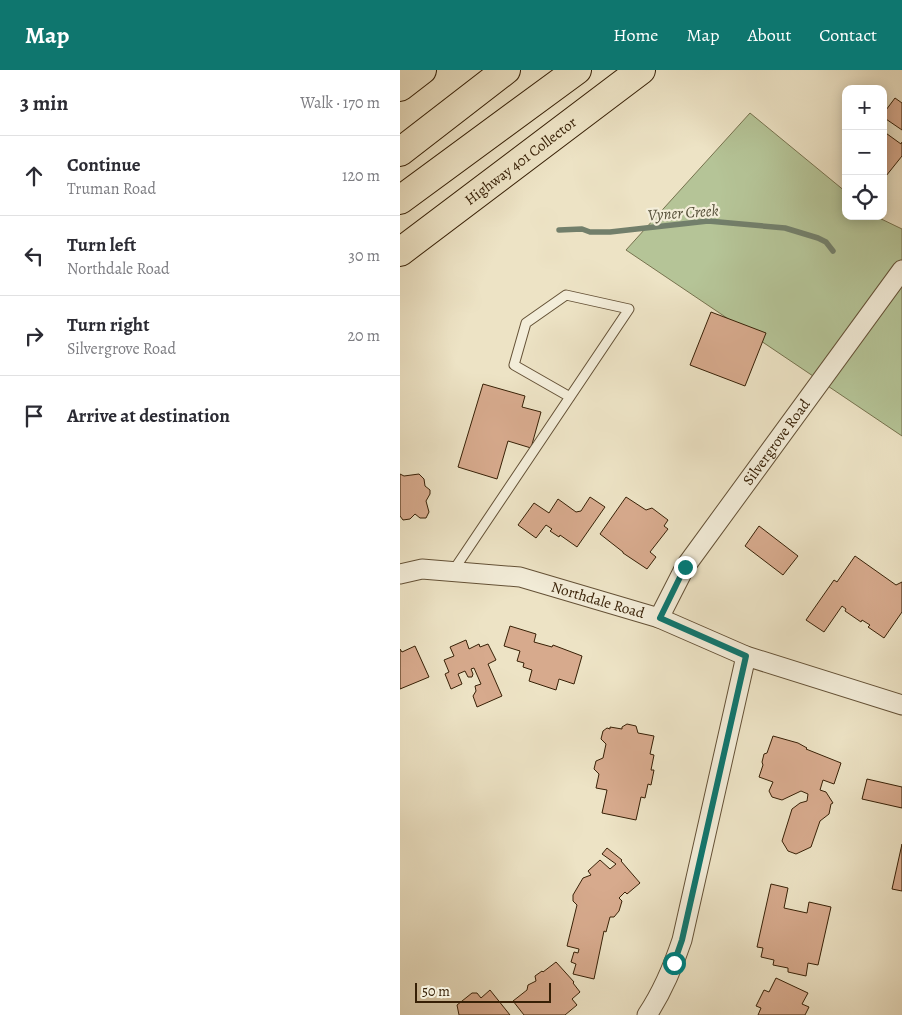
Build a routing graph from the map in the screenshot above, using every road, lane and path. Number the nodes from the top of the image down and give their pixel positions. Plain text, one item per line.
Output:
1 (422, 70) edge
2 (506, 70) edge
3 (577, 70) edge
4 (641, 70) edge
5 (400, 87) edge
6 (400, 152) edge
7 (400, 200) edge
8 (400, 252) edge
9 (902, 270) edge
10 (570, 397) junction
11 (453, 571) junction
12 (400, 574) edge
13 (660, 618) junction
14 (746, 656) junction
15 (902, 705) edge
16 (647, 1015) edge

1 - 5 highway
2 - 6 highway
3 - 7 highway
4 - 8 highway, Highway 401 Collector
9 - 13 street, Silvergrove Road
10 - 10 lane
10 - 11 lane
11 - 12 street, Northdale Road
11 - 13 street, Northdale Road
13 - 14 street, Northdale Road
14 - 15 street, Northdale Road
14 - 16 street

